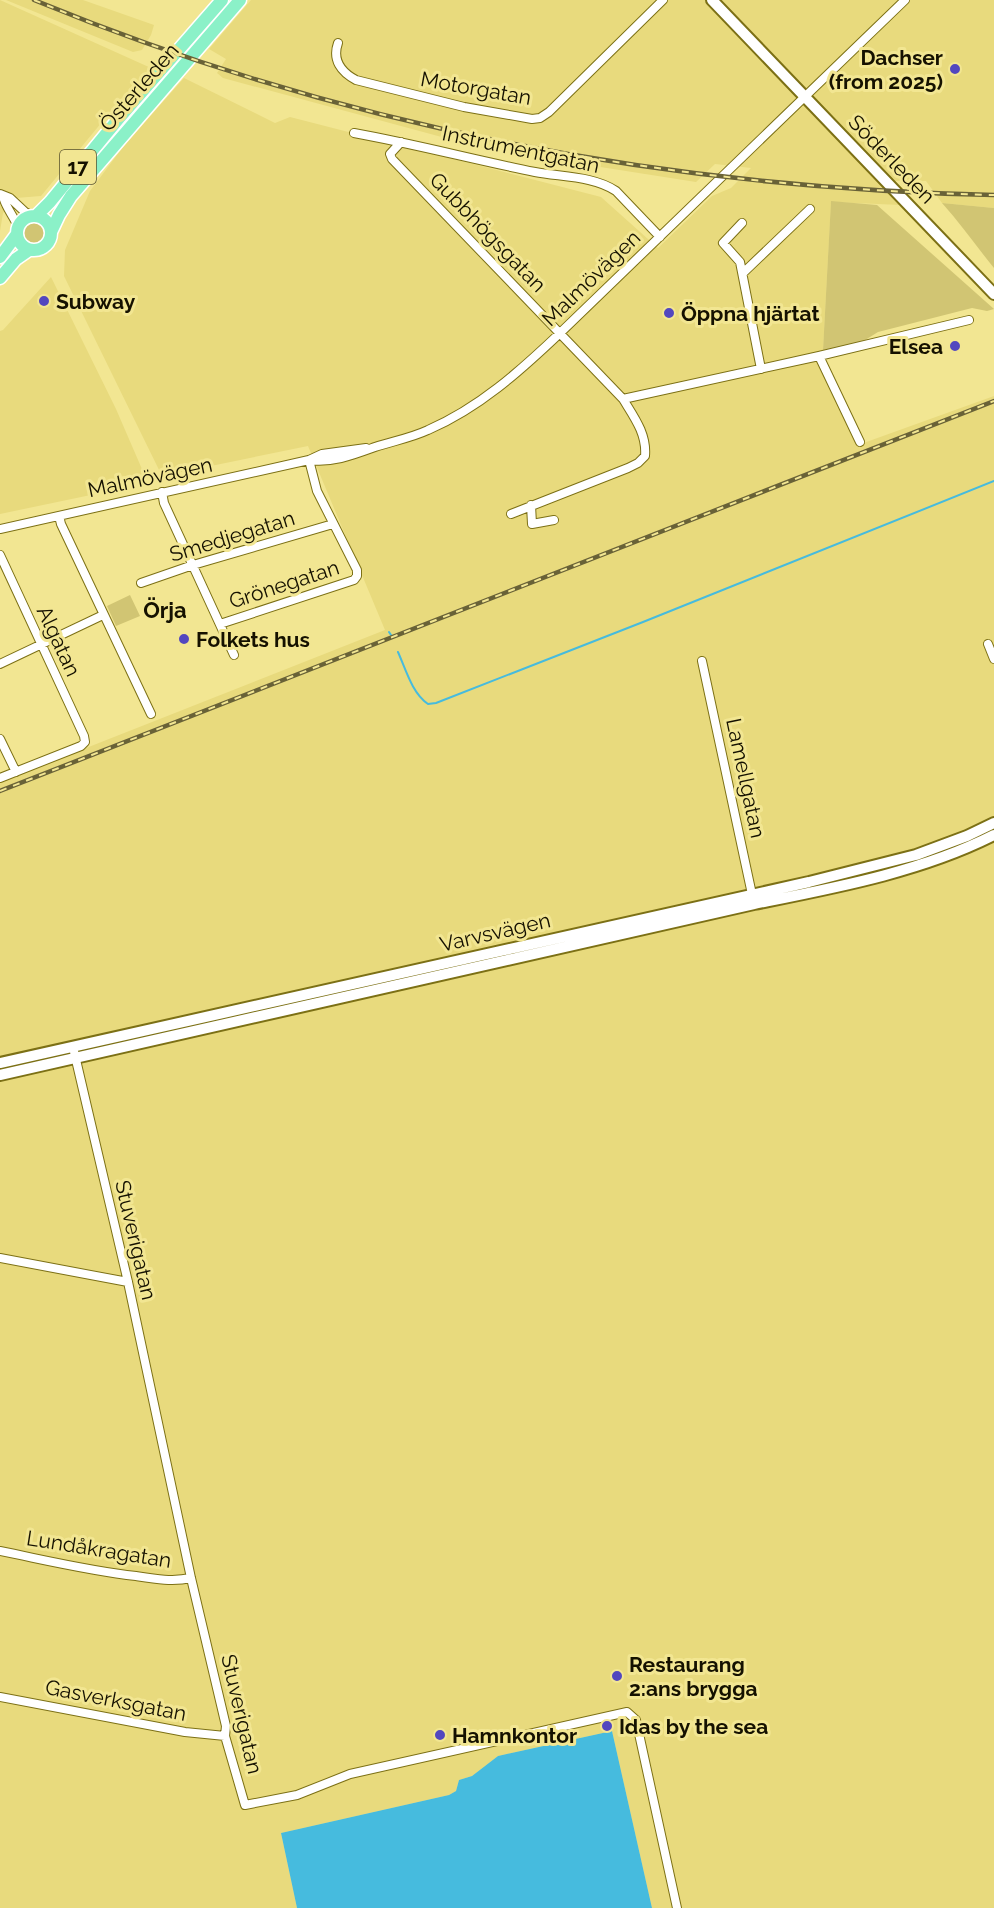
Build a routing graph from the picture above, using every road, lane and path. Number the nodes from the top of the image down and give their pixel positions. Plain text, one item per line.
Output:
1 (222, 0) edge
2 (240, 0) edge
3 (663, 0) edge
4 (712, 0) edge
5 (904, 1) edge
6 (338, 43) dead end
7 (806, 97) junction
8 (354, 133) dead end
9 (401, 142) junction
10 (2, 195) edge
11 (810, 209) dead end
12 (35, 216) junction
13 (742, 224) dead end
14 (17, 231) junction
15 (51, 232) junction
16 (660, 237) junction
17 (29, 250) junction
18 (0, 257) edge
19 (743, 273) junction
20 (0, 278) edge
21 (994, 294) edge
22 (969, 320) dead end
23 (560, 333) junction
24 (819, 356) junction
25 (761, 369) junction
26 (623, 399) junction
27 (860, 442) dead end
28 (309, 460) junction
29 (162, 492) junction
30 (531, 505) junction
31 (511, 514) dead end
32 (59, 516) junction
33 (554, 520) dead end
34 (333, 524) junction
35 (0, 529) edge
36 (0, 555) edge
37 (193, 565) junction
38 (141, 583) dead end
39 (103, 615) junction
40 (220, 624) junction
41 (988, 644) dead end
42 (41, 645) junction
43 (234, 655) dead end
44 (994, 660) edge
45 (702, 661) dead end
46 (0, 664) edge
47 (151, 714) dead end
48 (0, 739) edge
49 (15, 772) junction
50 (0, 778) edge
51 (994, 823) edge
52 (994, 835) edge
53 (753, 899) junction
54 (73, 1047) junction
55 (76, 1058) junction
56 (0, 1063) edge
57 (0, 1075) edge
58 (0, 1258) edge
59 (128, 1282) junction
60 (0, 1551) edge
61 (192, 1578) junction
62 (0, 1696) edge
63 (225, 1736) junction
64 (677, 1908) edge

1 - 12 main road, Österleden / 17
2 - 15 main road, Österleden / 17
3 - 6 street, Motorgatan
4 - 7 main road, Söderleden
5 - 7 street, Malmövägen
7 - 16 street, Malmövägen
7 - 21 main road, Söderleden
8 - 9 street, Instrumentgatan
9 - 16 street, Instrumentgatan
9 - 23 street, Gubbhögsgatan
10 - 12 street
10 - 14 street
11 - 19 street
12 - 14 main road, 17
12 - 15 main road
13 - 19 street
14 - 17 main road
14 - 18 main road, 17
15 - 17 main road, 17
16 - 23 street, Malmövägen
17 - 20 main road, 17
19 - 25 street
22 - 24 street
23 - 26 street, Gubbhögsgatan
23 - 28 street, Malmövägen
24 - 25 street
24 - 27 street
25 - 26 street
26 - 30 street, Gubbhögsgatan
28 - 29 street, Malmövägen
28 - 34 street
29 - 32 street, Malmövägen
29 - 37 street
30 - 31 street, Gubbhögsgatan
30 - 33 street
32 - 35 street, Malmövägen
32 - 39 street
34 - 37 street, Smedjegatan
34 - 40 street, Grönegatan
36 - 42 street, Algatan
37 - 38 street, Smedjegatan
37 - 40 street
39 - 42 street
39 - 47 street
40 - 43 street
41 - 44 street
42 - 46 street
42 - 49 street, Algatan
45 - 53 street, Lamellgatan
48 - 49 street
49 - 50 street
51 - 53 main road, Varvsvägen
52 - 53 main road, Varvsvägen
53 - 54 main road, Varvsvägen
53 - 55 main road, Varvsvägen
54 - 55 street, Stuverigatan
54 - 56 main road, Varvsvägen
55 - 57 main road, Varvsvägen
55 - 59 street, Stuverigatan
58 - 59 street
59 - 61 street, Stuverigatan
60 - 61 street, Lundåkragatan
61 - 63 street, Stuverigatan
62 - 63 street, Gasverksgatan
63 - 64 street, Stuverigatan

